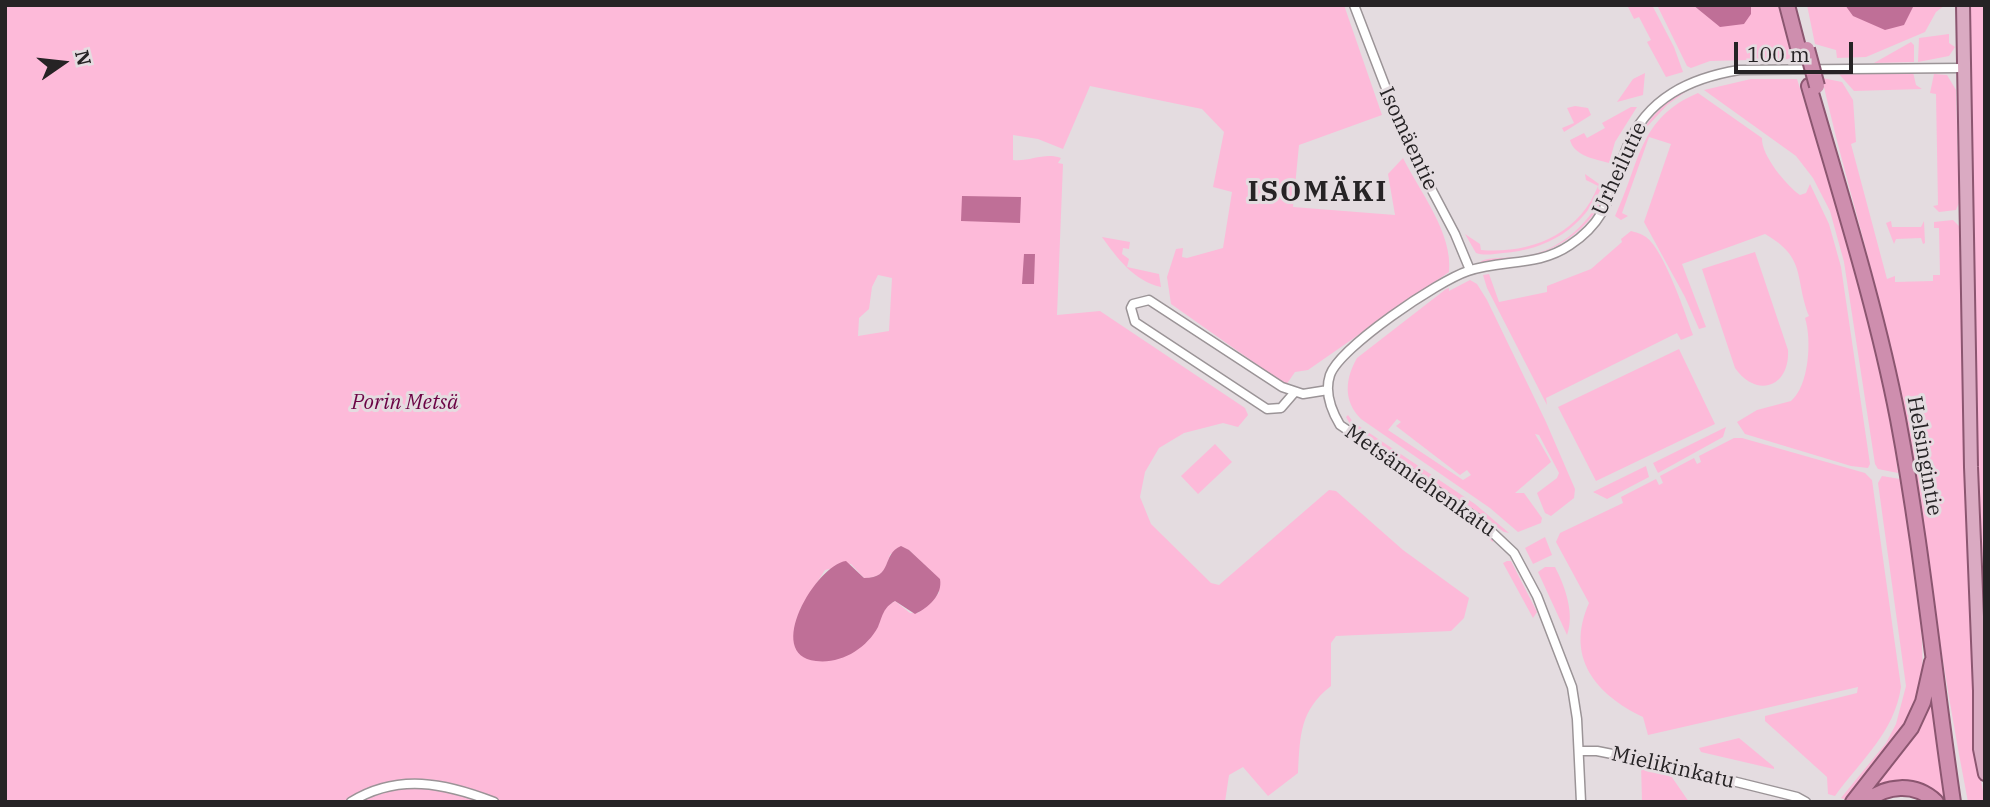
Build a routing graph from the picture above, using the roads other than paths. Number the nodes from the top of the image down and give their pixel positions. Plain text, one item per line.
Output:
1 (1354, 5) edge
2 (1787, 5) edge
3 (1960, 5) edge
4 (1797, 9) edge
5 (1803, 50) junction
6 (1962, 68) junction
7 (1470, 270) junction
8 (1328, 390) junction
9 (1294, 393) junction
10 (1934, 654) junction
11 (1980, 691) junction
12 (1942, 706) junction
13 (1985, 723) edge
14 (1579, 751) junction
15 (1985, 774) edge
16 (351, 802) edge
17 (494, 802) edge
18 (1581, 802) edge
19 (1806, 802) edge
20 (1853, 802) edge
21 (1865, 802) edge
22 (1936, 802) edge
23 (1953, 802) edge
24 (1960, 802) edge

1 - 7 street, Isomäentie
2 - 5 highway, Helsingintie
3 - 6 main road
4 - 5 highway, Helsingintie
5 - 10 highway, Helsingintie, bridge
6 - 7 street, Urheilutie
6 - 11 main road
7 - 8 street, Urheilutie
8 - 9 street
8 - 14 street, Metsämiehenkatu
9 - 9 street
10 - 12 highway, Helsingintie
10 - 20 highway
11 - 13 main road
11 - 15 main road
12 - 23 highway, Helsingintie
12 - 24 highway, Helsingintie
14 - 18 street, Metsämiehenkatu
14 - 19 street, Mielikinkatu
16 - 17 street
21 - 22 highway

